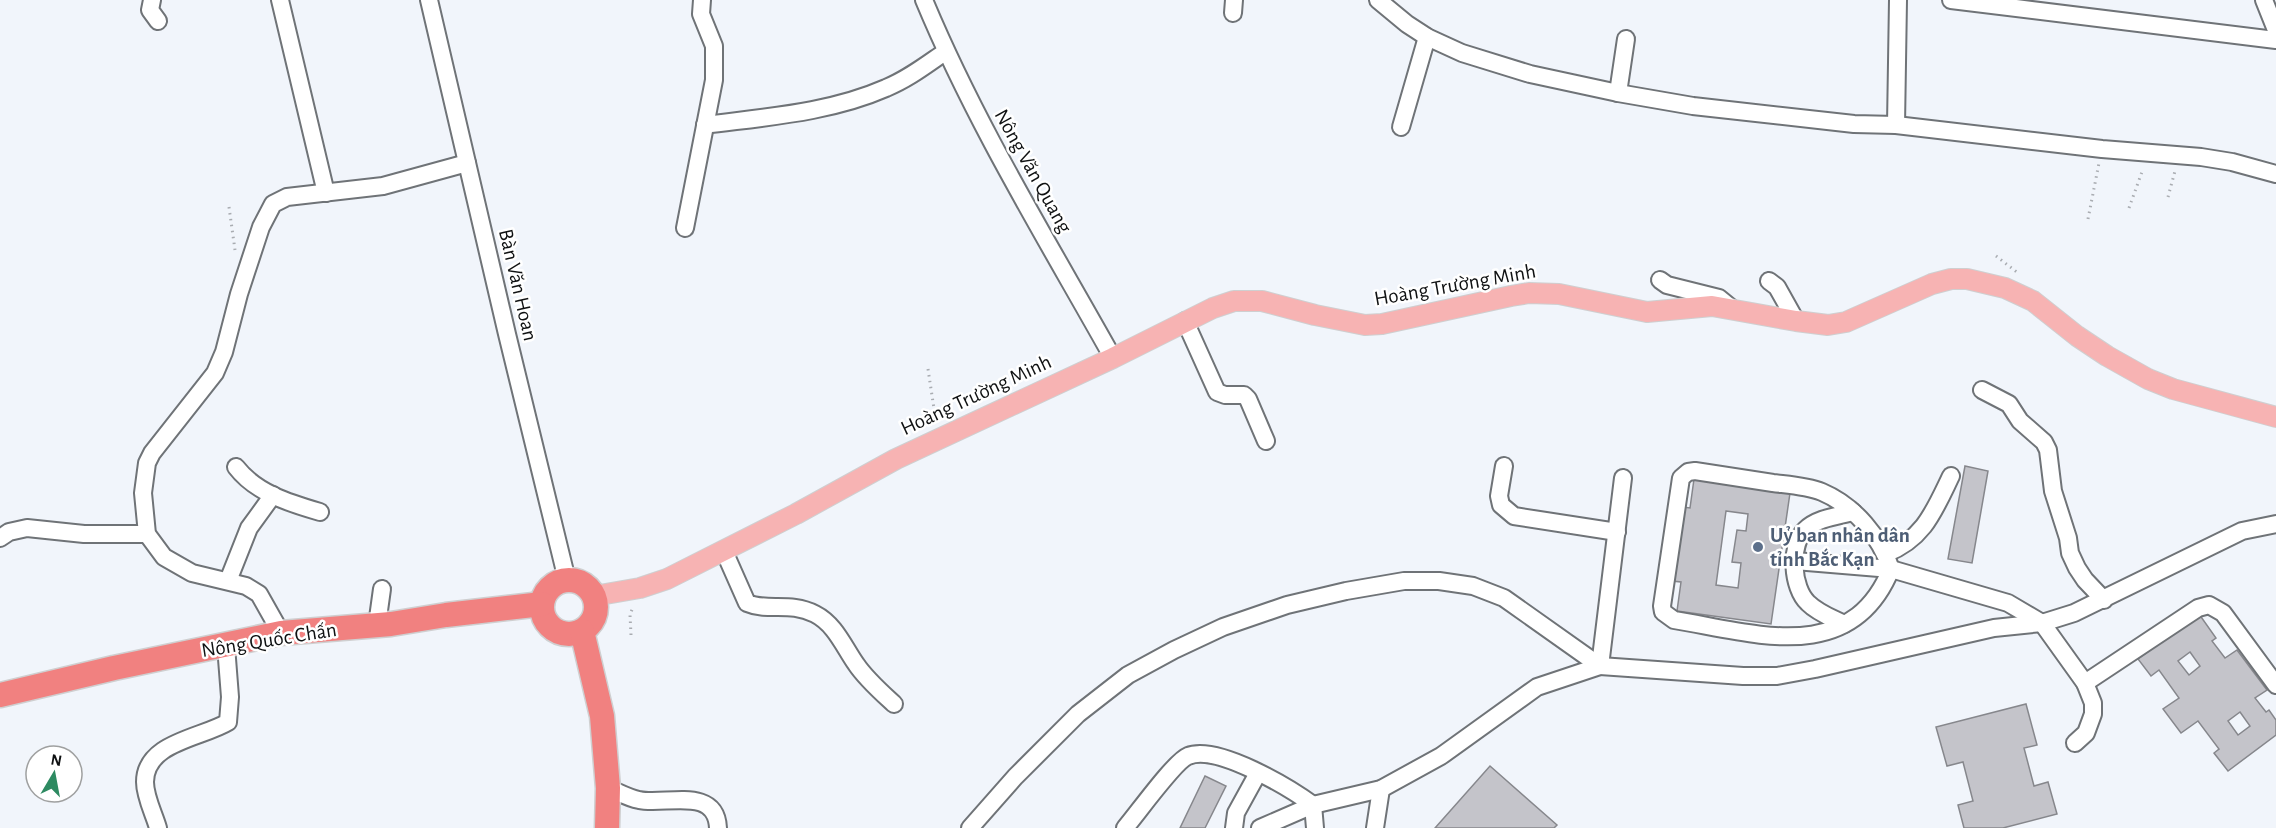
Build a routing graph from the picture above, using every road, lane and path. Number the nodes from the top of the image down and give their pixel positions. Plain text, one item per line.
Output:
1 (152, 0) edge
2 (280, 0) edge
3 (429, 0) edge
4 (702, 0) edge
5 (924, 0) edge
6 (1378, 0) edge
7 (1898, 0) edge
8 (1951, 0) edge
9 (2264, 0) edge
10 (158, 21) dead end
11 (2276, 30) edge
12 (1427, 37) junction
13 (1626, 39) dead end
14 (2276, 40) edge
15 (945, 52) junction
16 (1618, 93) junction
17 (705, 125) junction
18 (1896, 125) junction
19 (1401, 127) dead end
20 (2102, 149) junction
21 (2146, 152) junction
22 (2180, 155) junction
23 (467, 163) junction
24 (2276, 174) edge
25 (326, 193) junction
26 (2168, 197) dead end
27 (2129, 208) dead end
28 (2088, 219) dead end
29 (685, 228) dead end
30 (1659, 280) dead end
31 (1769, 281) dead end
32 (1730, 308) junction
33 (1185, 321) junction
34 (1796, 321) junction
35 (1113, 358) junction
36 (928, 369) dead end
37 (1982, 390) dead end
38 (2276, 417) edge
39 (939, 438) junction
40 (1266, 441) dead end
41 (1503, 466) dead end
42 (236, 467) dead end
43 (1951, 476) dead end
44 (1623, 478) dead end
45 (273, 495) junction
46 (320, 512) dead end
47 (1853, 512) junction
48 (2276, 524) edge
49 (1617, 532) junction
50 (147, 534) junction
51 (0, 538) edge
52 (724, 551) junction
53 (1795, 561) junction
54 (1888, 562) junction
55 (567, 580) junction
56 (228, 581) junction
57 (382, 589) dead end
58 (594, 596) junction
59 (2104, 600) junction
60 (542, 604) junction
61 (2042, 623) junction
62 (1844, 624) junction
63 (384, 625) junction
64 (582, 631) junction
65 (281, 633) junction
66 (226, 646) junction
67 (1600, 666) junction
68 (2085, 683) junction
69 (2276, 685) edge
70 (0, 695) edge
71 (894, 704) dead end
72 (2075, 743) dead end
73 (1258, 773) junction
74 (608, 788) junction
75 (1381, 789) junction
76 (1313, 805) junction
77 (158, 828) edge
78 (607, 828) edge
79 (718, 828) edge
80 (970, 828) edge
81 (1125, 828) edge
82 (1234, 828) edge
83 (1260, 828) edge
84 (1315, 828) edge
85 (1375, 828) edge

1 - 10 street
2 - 25 street
3 - 23 street, Bàn Văn Hoan
4 - 17 street
5 - 15 street, Nông Văn Quang
6 - 12 street
7 - 18 street
8 - 14 street
9 - 11 street
12 - 16 street
12 - 19 street
13 - 16 street
15 - 17 street
15 - 35 street, Nông Văn Quang
16 - 18 street
17 - 29 street
18 - 20 street
20 - 21 street
20 - 28 path
21 - 22 street
21 - 27 path
22 - 24 street
22 - 26 path
23 - 25 street
23 - 55 street, Bàn Văn Hoan
25 - 50 street
30 - 32 street
31 - 34 street
32 - 33 main road, Hoàng Trường Minh
32 - 34 main road, Hoàng Trường Minh
33 - 35 main road, Hoàng Trường Minh
33 - 40 street
34 - 38 main road, Hoàng Trường Minh
35 - 39 main road, Hoàng Trường Minh
36 - 39 path
37 - 59 street
39 - 52 main road, Hoàng Trường Minh
41 - 49 street
42 - 45 street
43 - 54 street
44 - 49 street
45 - 46 street
45 - 56 street
47 - 53 street
47 - 54 street
47 - 62 street
48 - 59 street
49 - 67 street
50 - 51 street
50 - 56 street
52 - 58 main road, Hoàng Trường Minh
52 - 71 street
53 - 54 street
53 - 62 street
54 - 61 street
54 - 62 street
55 - 58 highway
55 - 60 highway
56 - 65 street
57 - 63 street
58 - 64 highway
59 - 61 street
60 - 63 highway, Nông Quốc Chấn
60 - 64 highway
61 - 67 street
61 - 68 street
63 - 65 highway, Nông Quốc Chấn
64 - 74 highway
65 - 66 highway, Nông Quốc Chấn
66 - 70 highway, Nông Quốc Chấn
66 - 77 street
67 - 75 street
67 - 80 street
68 - 69 street
68 - 72 street
73 - 76 street
73 - 81 street
73 - 82 street
74 - 78 highway
74 - 79 street
75 - 76 street
75 - 85 street
76 - 83 street
76 - 84 street

